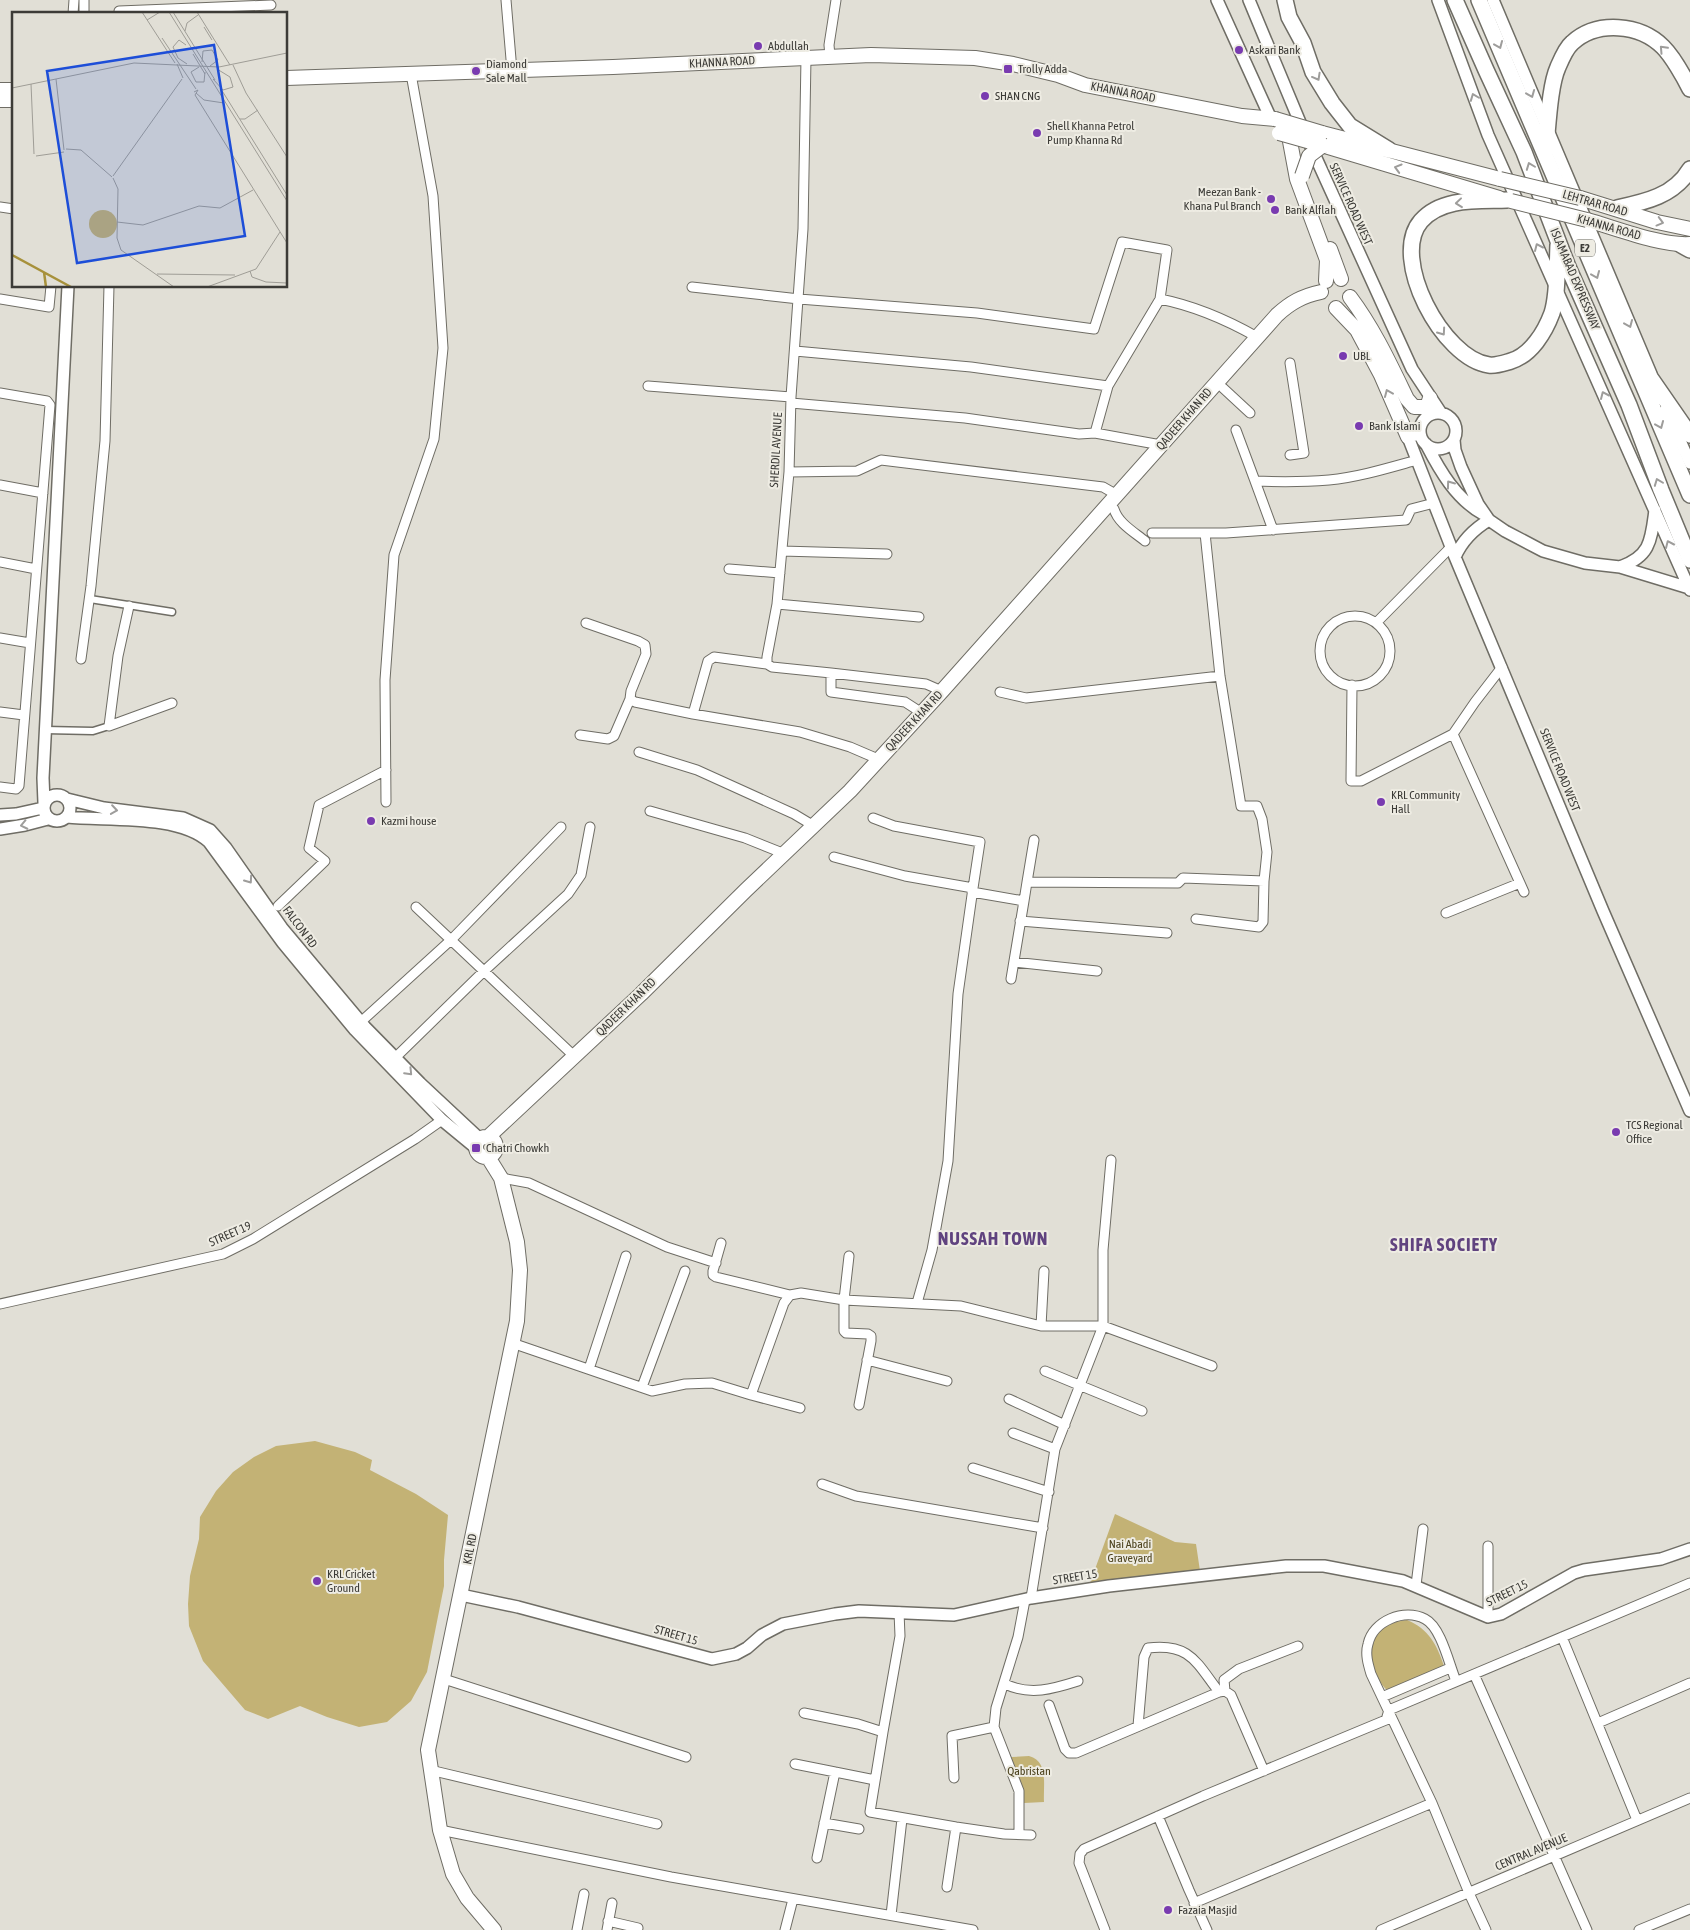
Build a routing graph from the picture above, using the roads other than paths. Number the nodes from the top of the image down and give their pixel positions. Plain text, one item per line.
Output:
1 (506, 0) edge
2 (836, 0) edge
3 (1217, 0) edge
4 (1249, 0) edge
5 (1285, 0) edge
6 (1438, 0) edge
7 (1455, 0) edge
8 (1480, 0) edge
9 (1492, 0) edge
10 (271, 5) dead end
11 (196, 7) edge
12 (118, 11) dead end
13 (830, 56) junction
14 (806, 58) junction
15 (512, 71) junction
16 (411, 74) junction
17 (288, 78) edge
18 (1690, 89) edge
19 (1278, 127) junction
20 (1548, 133) junction
21 (1323, 142) junction
22 (1390, 150) junction
23 (1545, 154) junction
24 (1690, 169) edge
25 (1500, 179) joint
26 (1509, 201) junction
27 (1616, 208) junction
28 (1690, 228) edge
29 (1558, 241) junction
30 (1687, 246) edge
31 (1340, 279) junction
32 (1555, 286) junction
33 (692, 287) dead end
34 (51, 288) edge
35 (68, 288) edge
36 (109, 288) edge
37 (1323, 291) junction
38 (1350, 297) junction
39 (0, 299) edge
40 (799, 299) junction
41 (1160, 299) junction
42 (1336, 308) junction
43 (1257, 337) junction
44 (1622, 337) junction
45 (794, 351) junction
46 (1290, 363) dead end
47 (648, 386) dead end
48 (1108, 386) junction
49 (1223, 388) junction
50 (1658, 389) junction
51 (0, 393) edge
52 (1430, 398) junction
53 (791, 400) junction
54 (1441, 412) junction
55 (1250, 413) dead end
56 (1236, 430) dead end
57 (1094, 433) junction
58 (1690, 435) edge
59 (1418, 438) junction
60 (1454, 440) junction
61 (1161, 445) junction
62 (1290, 455) dead end
63 (1417, 460) junction
64 (1690, 463) edge
65 (789, 472) junction
66 (1255, 481) junction
67 (0, 485) edge
68 (43, 493) junction
69 (1690, 495) edge
70 (1115, 502) junction
71 (1434, 502) junction
72 (1655, 510) junction
73 (1484, 520) junction
74 (1273, 530) junction
75 (1152, 533) dead end
76 (1205, 533) junction
77 (1145, 541) dead end
78 (1455, 549) junction
79 (782, 551) junction
80 (887, 554) dead end
81 (1690, 560) edge
82 (0, 562) edge
83 (1620, 567) junction
84 (36, 569) junction
85 (729, 569) dead end
86 (780, 573) junction
87 (1690, 589) edge
88 (90, 599) junction
89 (777, 604) junction
90 (130, 606) junction
91 (172, 612) dead end
92 (919, 617) dead end
93 (1377, 622) junction
94 (586, 623) dead end
95 (0, 638) edge
96 (30, 643) junction
97 (81, 659) dead end
98 (767, 664) junction
99 (1502, 667) junction
100 (831, 673) junction
101 (1220, 676) junction
102 (1352, 685) junction
103 (942, 691) junction
104 (1000, 692) dead end
105 (630, 699) junction
106 (172, 703) dead end
107 (0, 712) edge
108 (922, 712) junction
109 (693, 714) junction
110 (24, 715) junction
111 (109, 726) junction
112 (45, 730) junction
113 (1454, 734) junction
114 (580, 735) dead end
115 (639, 752) dead end
116 (878, 759) junction
117 (386, 770) junction
118 (43, 778) junction
119 (0, 787) edge
120 (63, 797) junction
121 (386, 802) dead end
122 (44, 805) junction
123 (650, 811) dead end
124 (0, 815) edge
125 (66, 817) junction
126 (873, 818) dead end
127 (48, 819) junction
128 (590, 826) dead end
129 (814, 826) junction
130 (561, 827) dead end
131 (0, 829) edge
132 (1034, 840) dead end
133 (784, 854) junction
134 (834, 857) dead end
135 (1264, 881) junction
136 (1027, 882) junction
137 (1520, 883) junction
138 (973, 890) junction
139 (1524, 892) dead end
140 (1024, 901) junction
141 (278, 906) dead end
142 (416, 907) dead end
143 (1446, 913) dead end
144 (1196, 919) dead end
145 (1020, 922) junction
146 (1167, 933) dead end
147 (452, 939) junction
148 (1014, 962) junction
149 (483, 972) junction
150 (1097, 972) dead end
151 (1011, 979) dead end
152 (364, 1019) dead end
153 (398, 1055) dead end
154 (574, 1056) junction
155 (1690, 1111) edge
156 (442, 1120) junction
157 (485, 1142) junction
158 (1111, 1160) dead end
159 (501, 1178) junction
160 (721, 1243) dead end
161 (626, 1256) dead end
162 (849, 1256) dead end
163 (716, 1263) junction
164 (685, 1271) dead end
165 (1044, 1271) dead end
166 (790, 1295) junction
167 (844, 1300) junction
168 (917, 1303) junction
169 (0, 1304) edge
170 (1041, 1326) junction
171 (1103, 1326) junction
172 (512, 1343) junction
173 (868, 1360) junction
174 (1212, 1366) dead end
175 (589, 1369) junction
176 (1045, 1371) dead end
177 (947, 1381) dead end
178 (1081, 1384) junction
179 (642, 1387) junction
180 (751, 1395) junction
181 (1009, 1399) dead end
182 (859, 1405) dead end
183 (800, 1408) dead end
184 (1142, 1411) dead end
185 (1065, 1425) junction
186 (1013, 1433) dead end
187 (1055, 1450) junction
188 (974, 1468) dead end
189 (822, 1484) dead end
190 (1049, 1492) junction
191 (1043, 1528) junction
192 (1423, 1529) dead end
193 (1488, 1546) dead end
194 (1690, 1549) edge
195 (1690, 1583) edge
196 (1416, 1586) junction
197 (461, 1595) junction
198 (1028, 1599) junction
199 (898, 1612) junction
200 (1488, 1617) junction
201 (1562, 1637) junction
202 (1298, 1646) dead end
203 (1450, 1668) junction
204 (1474, 1674) junction
205 (444, 1679) junction
206 (1078, 1681) dead end
207 (1456, 1681) junction
208 (1690, 1683) edge
209 (1005, 1684) junction
210 (1222, 1691) junction
211 (1382, 1697) junction
212 (1049, 1705) dead end
213 (1389, 1710) junction
214 (804, 1713) dead end
215 (1598, 1723) junction
216 (1138, 1726) junction
217 (994, 1727) junction
218 (883, 1732) junction
219 (686, 1757) dead end
220 (795, 1764) dead end
221 (430, 1770) junction
222 (1264, 1771) junction
223 (835, 1772) junction
224 (954, 1778) dead end
225 (875, 1780) junction
226 (1690, 1798) edge
227 (1432, 1803) junction
228 (1158, 1816) junction
229 (902, 1818) junction
230 (1637, 1820) junction
231 (824, 1823) junction
232 (657, 1824) dead end
233 (956, 1828) junction
234 (859, 1829) dead end
235 (440, 1830) junction
236 (1019, 1834) junction
237 (1032, 1835) dead end
238 (1554, 1856) junction
239 (817, 1858) dead end
240 (946, 1887) dead end
241 (1468, 1893) junction
242 (584, 1894) dead end
243 (793, 1899) junction
244 (612, 1903) dead end
245 (1194, 1904) junction
246 (1690, 1909) edge
247 (891, 1915) junction
248 (608, 1926) edge
249 (638, 1928) dead end
250 (1384, 1929) edge
251 (494, 1930) edge
252 (577, 1930) edge
253 (785, 1930) edge
254 (973, 1930) edge
255 (1105, 1930) edge
256 (1207, 1930) edge
257 (1486, 1930) edge
258 (1586, 1930) edge
259 (1639, 1930) edge

1 - 15 street
2 - 13 street
3 - 19 street
4 - 52 street, SERVICE ROAD WEST
5 -> 22 highway
32 -> 6 street
29 -> 7 highway, ISLAMABAD EXPRESSWAY / E2
8 -> 23 highway, ISLAMABAD EXPRESSWAY / E2
9 -> 20 street
10 - 11 street
11 - 12 street
13 - 14 main road, KHANNA ROAD
13 - 19 main road, KHANNA ROAD
14 - 15 main road, KHANNA ROAD
14 - 40 street, SHERDIL AVENUE
15 - 16 main road, KHANNA ROAD
16 - 17 main road, KHANNA ROAD
16 - 117 street
18 -> 20 highway
19 - 21 main road, KHANNA ROAD, bridge
19 - 21 main road, KHANNA ROAD, bridge
19 - 37 main road
20 - 23 highway
20 -> 50 street
21 - 22 main road, KHANNA ROAD
26 -> 21 main road, KHANNA ROAD
21 - 31 main road, bridge
22 - 25 main road, KHANNA ROAD
23 -> 44 highway, ISLAMABAD EXPRESSWAY / E2
24 - 27 highway
25 - 27 main road, LEHTRAR ROAD, bridge
26 - 30 main road, KHANNA ROAD, bridge
26 -> 32 highway
27 -> 28 main road, LEHTRAR ROAD
29 - 32 highway
81 -> 29 highway, ISLAMABAD EXPRESSWAY / E2
31 - 37 main road
31 - 38 main road
72 -> 32 street
33 - 40 street
34 - 39 street
35 - 112 street
36 - 88 street
37 - 42 main road
37 - 43 main road, QADEER KHAN RD
37 - 49 main road, QADEER KHAN RD
38 - 42 main road
38 - 52 main road
40 - 41 street
40 - 45 street, SHERDIL AVENUE
41 - 43 street
41 - 48 street
59 -> 42 main road
43 - 61 main road, QADEER KHAN RD
44 - 50 highway
44 -> 69 highway, ISLAMABAD EXPRESSWAY / E2
45 - 48 street
45 - 53 street, SHERDIL AVENUE
46 - 62 street
47 - 53 street
48 - 57 street
49 - 55 street
49 - 70 main road, QADEER KHAN RD
50 - 58 highway
50 - 64 street
51 - 68 street
52 - 54 street, SERVICE ROAD WEST
53 - 57 street
53 - 65 street, SHERDIL AVENUE
54 - 59 street
54 - 60 street
56 - 66 street
57 - 61 street
59 - 60 street
59 - 63 street, SERVICE ROAD WEST
73 -> 59 street
60 - 73 street
61 - 70 main road, QADEER KHAN RD
63 - 66 street
63 - 71 street, SERVICE ROAD WEST
65 - 70 street
65 - 79 street, SHERDIL AVENUE
66 - 74 street
67 - 68 street
68 - 84 street
70 - 77 street
70 - 103 main road, QADEER KHAN RD
70 - 157 main road, QADEER KHAN RD
71 - 74 street
71 - 78 street, SERVICE ROAD WEST
72 - 83 street
87 -> 72 street
73 - 78 street
73 - 83 street
74 - 76 street
75 - 76 street
76 - 101 street
78 - 93 street
78 - 99 street, SERVICE ROAD WEST
79 - 80 street
79 - 86 street, SHERDIL AVENUE
82 - 84 street
83 - 87 street
84 - 96 street
85 - 86 street
86 - 89 street, SHERDIL AVENUE
88 - 90 street
88 - 97 street
89 - 92 street
89 - 98 street, SHERDIL AVENUE
90 - 91 street
90 - 111 street
93 - 102 street
93 - 102 street
94 - 105 street
95 - 96 street
96 - 110 street
98 - 100 street
98 - 109 street
99 - 113 street
99 - 155 street, SERVICE ROAD WEST
100 - 103 street
100 - 108 street
101 - 104 street
101 - 135 street
102 - 113 street
103 - 108 main road, QADEER KHAN RD
105 - 109 street
105 - 114 street
106 - 111 street
107 - 110 street
108 - 116 main road, QADEER KHAN RD
109 - 116 street
110 - 119 street
111 - 112 street
112 - 118 street
113 - 137 street
115 - 129 street
116 - 129 main road, QADEER KHAN RD
117 - 121 street
117 - 141 street
118 - 120 street
118 - 122 street
120 - 122 street
120 - 125 street
120 -> 157 street, FALCON RD
122 - 124 street
122 - 127 street
123 - 133 street
125 - 127 street
125 - 156 street, FALCON RD
126 - 138 street
127 -> 131 street
128 - 149 street
129 - 133 main road, QADEER KHAN RD
130 - 147 street
132 - 136 street
133 - 154 main road, QADEER KHAN RD
134 - 138 street
135 - 136 street
135 - 144 street
136 - 140 street
137 - 139 street
137 - 143 street
138 - 140 street
138 - 168 street
140 - 145 street
142 - 147 street
145 - 146 street
145 - 148 street
147 - 149 street
147 - 152 street
148 - 150 street
148 - 151 street
149 - 153 street
149 - 154 street
154 - 157 main road, QADEER KHAN RD
156 - 157 street, FALCON RD
156 - 169 street, STREET 19
157 - 159 main road, KRL RD
158 - 171 street
159 - 163 street
159 - 172 main road, KRL RD
160 - 163 street
161 - 175 street
162 - 167 street
163 - 166 street
164 - 179 street
165 - 170 street
166 - 167 street
166 - 180 street
167 - 168 street
167 - 173 street
168 - 170 street
170 - 171 street
171 - 174 street
171 - 178 street
172 - 175 street
172 - 197 main road, KRL RD
173 - 177 street
173 - 182 street
175 - 179 street
176 - 178 street
178 - 184 street
178 - 185 street
179 - 180 street
180 - 183 street
181 - 185 street
185 - 187 street
186 - 187 street
187 - 190 street
188 - 190 street
189 - 191 street
190 - 191 street
191 - 198 street
192 - 196 street
193 - 200 street
194 - 200 street, STREET 15
195 - 201 street
196 - 198 street, STREET 15
196 - 200 street, STREET 15
197 - 199 street, STREET 15
197 - 205 main road, KRL RD
198 - 199 street, STREET 15
198 - 209 street
199 - 218 street
201 - 204 street
201 - 215 street
202 - 210 street
203 - 207 street
203 - 211 street
203 - 211 street
204 - 207 street
204 - 238 street
205 - 219 street
205 - 221 main road, KRL RD
206 - 209 street
207 - 213 street
208 - 215 street
209 - 217 street
210 - 216 street
210 - 216 street
210 - 222 street
211 - 213 street
212 - 216 street
213 - 222 street
213 - 227 street
214 - 218 street
215 - 230 street
217 - 224 street
217 - 236 street
218 - 225 street
220 - 223 street
221 - 232 street
221 - 235 main road, KRL RD
222 - 228 street
223 - 225 street
223 - 231 street
225 - 229 street
226 - 230 street, CENTRAL AVENUE
227 - 241 street
227 - 245 street
228 - 245 street
228 - 255 street
229 - 233 street
229 - 247 street
230 - 238 street, CENTRAL AVENUE
231 - 234 street
231 - 239 street
233 - 236 street
233 - 240 street
235 - 243 street
235 - 251 main road, KRL RD
236 - 237 street
238 - 241 street, CENTRAL AVENUE
238 - 258 street
241 - 250 street, CENTRAL AVENUE
241 - 257 street
242 - 252 street
243 - 247 street
243 - 253 street
244 - 248 street
245 - 256 street
246 - 259 street
247 - 254 street
248 - 249 street

